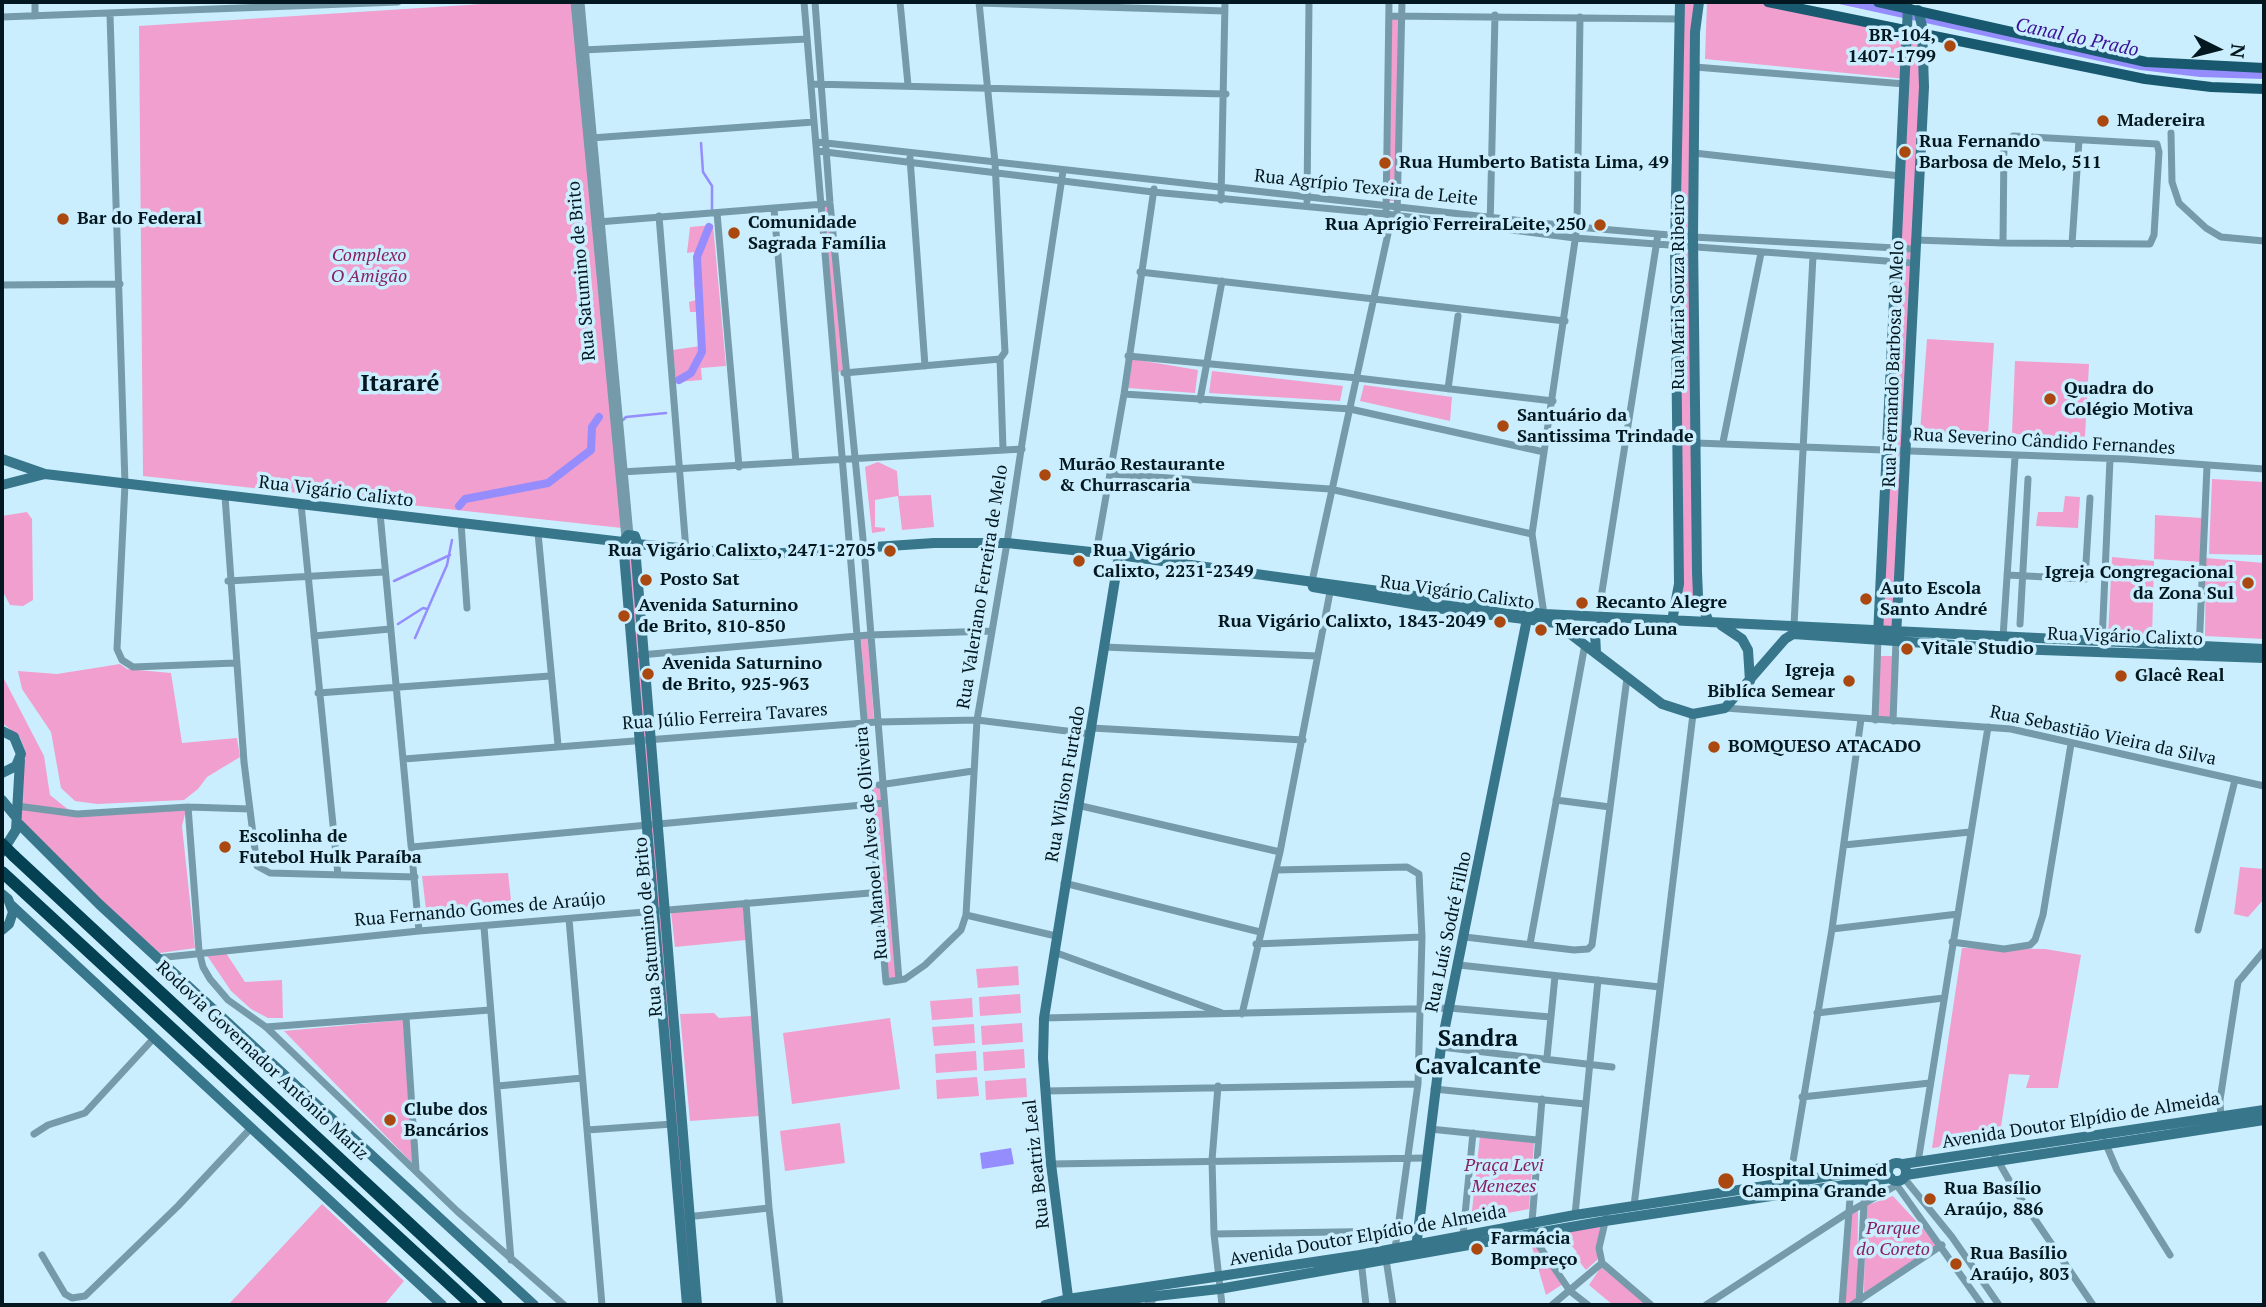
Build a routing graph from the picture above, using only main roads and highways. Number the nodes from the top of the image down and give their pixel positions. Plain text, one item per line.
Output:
1 (1680, 2) edge
2 (1699, 2) edge
3 (1768, 2) edge
4 (1878, 2) edge
5 (1914, 7) edge
6 (1906, 30) junction
7 (1922, 30) junction
8 (2264, 68) edge
9 (2264, 89) edge
10 (2, 459) edge
11 (45, 474) junction
12 (2, 485) edge
13 (629, 542) junction
14 (1119, 555) junction
15 (1331, 587) junction
16 (1602, 617) junction
17 (1527, 619) junction
18 (1672, 621) junction
19 (1713, 622) junction
20 (1878, 635) junction
21 (1896, 636) junction
22 (2264, 649) edge
23 (2199, 651) junction
24 (1596, 653) junction
25 (2264, 658) edge
26 (1750, 681) junction
27 (2, 731) edge
28 (643, 739) junction
29 (20, 760) junction
30 (2, 773) edge
31 (2, 800) edge
32 (17, 815) junction
33 (32, 840) junction
34 (7, 841) edge
35 (8, 854) edge
36 (4, 874) edge
37 (2, 894) edge
38 (12, 905) junction
39 (659, 909) junction
40 (36, 926) junction
41 (5, 927) edge
42 (1044, 1018) joint
43 (2264, 1110) edge
44 (2264, 1119) edge
45 (2222, 1121) junction
46 (1995, 1156) junction
47 (1897, 1177) junction
48 (685, 1217) junction
49 (1532, 1228) junction
50 (1416, 1249) junction
51 (1361, 1260) junction
52 (1219, 1283) junction
53 (1068, 1304) edge
54 (442, 1305) edge
55 (472, 1305) edge
56 (497, 1305) edge
57 (534, 1305) edge
58 (687, 1305) edge
59 (697, 1305) edge
60 (1045, 1305) edge

1 - 18 main road, Rua Maria Souza Ribeiro
2 - 19 main road, Rua Maria Souza Ribeiro
3 - 6 main road
4 - 5 main road
5 - 6 main road, Rua Fernando Barbosa de Melo
5 - 7 main road, Rua Fernando Barbosa de Melo
5 - 8 main road
6 - 7 main road
6 - 20 main road, Rua Fernando Barbosa de Melo
7 - 9 main road
7 - 21 main road, Rua Fernando Barbosa de Melo
10 - 11 main road, Rua Vigário Calixto
11 - 12 main road, Rua Vigário Calixto
11 - 13 main road, Rua Vigário Calixto
13 - 14 main road, Rua Vigário Calixto
13 - 28 main road, Rua Satumino de Brito
14 - 15 main road, Rua Vigário Calixto
14 - 42 main road, Rua Wilson Furtado
15 - 16 main road, Rua Vigário Calixto
15 - 17 main road, Rua Vigário Calixto
16 - 18 main road, Rua Vigário Calixto
16 - 24 main road
17 - 24 main road, Rua Vigário Calixto
17 - 50 main road, Rua Luís Sodré Filho
18 - 19 main road, Rua Vigário Calixto
19 - 20 main road, Rua Vigário Calixto
19 - 26 main road
20 - 21 main road, Rua Vigário Calixto
20 - 26 main road, Rua Vigário Calixto
21 - 23 main road, Rua Vigário Calixto
21 - 23 main road, Rua Vigário Calixto
22 - 23 main road, Rua Vigário Calixto
23 - 25 main road, Rua Vigário Calixto
24 - 26 main road, Rua Vigário Calixto
27 - 29 main road
28 - 39 main road, Rua Satumino de Brito
28 - 39 main road, Rua Satumino de Brito
29 - 30 main road
29 - 32 main road
31 - 32 main road
32 - 33 main road
32 - 34 main road
33 - 34 main road
33 - 57 main road
34 - 35 highway, Rodovia Governador Antônio Mariz, bridge
35 - 56 highway, Rodovia Governador Antônio Mariz
36 - 55 highway, Rodovia Governador Antônio Mariz
37 - 38 main road
38 - 40 main road
38 - 41 main road
39 - 48 main road, Rua Satumino de Brito
40 - 41 main road
40 - 54 main road
42 - 53 main road, Rua Beatriz Leal
43 - 45 main road, Avenida Doutor Elpídio de Almeida
44 - 45 main road, Avenida Doutor Elpídio de Almeida
45 - 46 main road, Avenida Doutor Elpídio de Almeida
46 - 47 main road, Avenida Doutor Elpídio de Almeida
46 - 47 main road, Avenida Doutor Elpídio de Almeida
47 - 49 main road, Avenida Doutor Elpídio de Almeida
47 - 49 main road, Avenida Doutor Elpídio de Almeida
48 - 58 main road, Rua Satumino de Brito
48 - 59 main road, Rua Satumino de Brito
49 - 50 main road, Avenida Doutor Elpídio de Almeida
49 - 50 main road, Avenida Doutor Elpídio de Almeida
50 - 51 main road, Avenida Doutor Elpídio de Almeida
50 - 51 main road, Avenida Doutor Elpídio de Almeida
51 - 52 main road, Avenida Doutor Elpídio de Almeida
52 - 53 main road, Avenida Doutor Elpídio de Almeida
52 - 53 main road, Avenida Doutor Elpídio de Almeida
53 - 60 main road, Avenida Doutor Elpídio de Almeida

